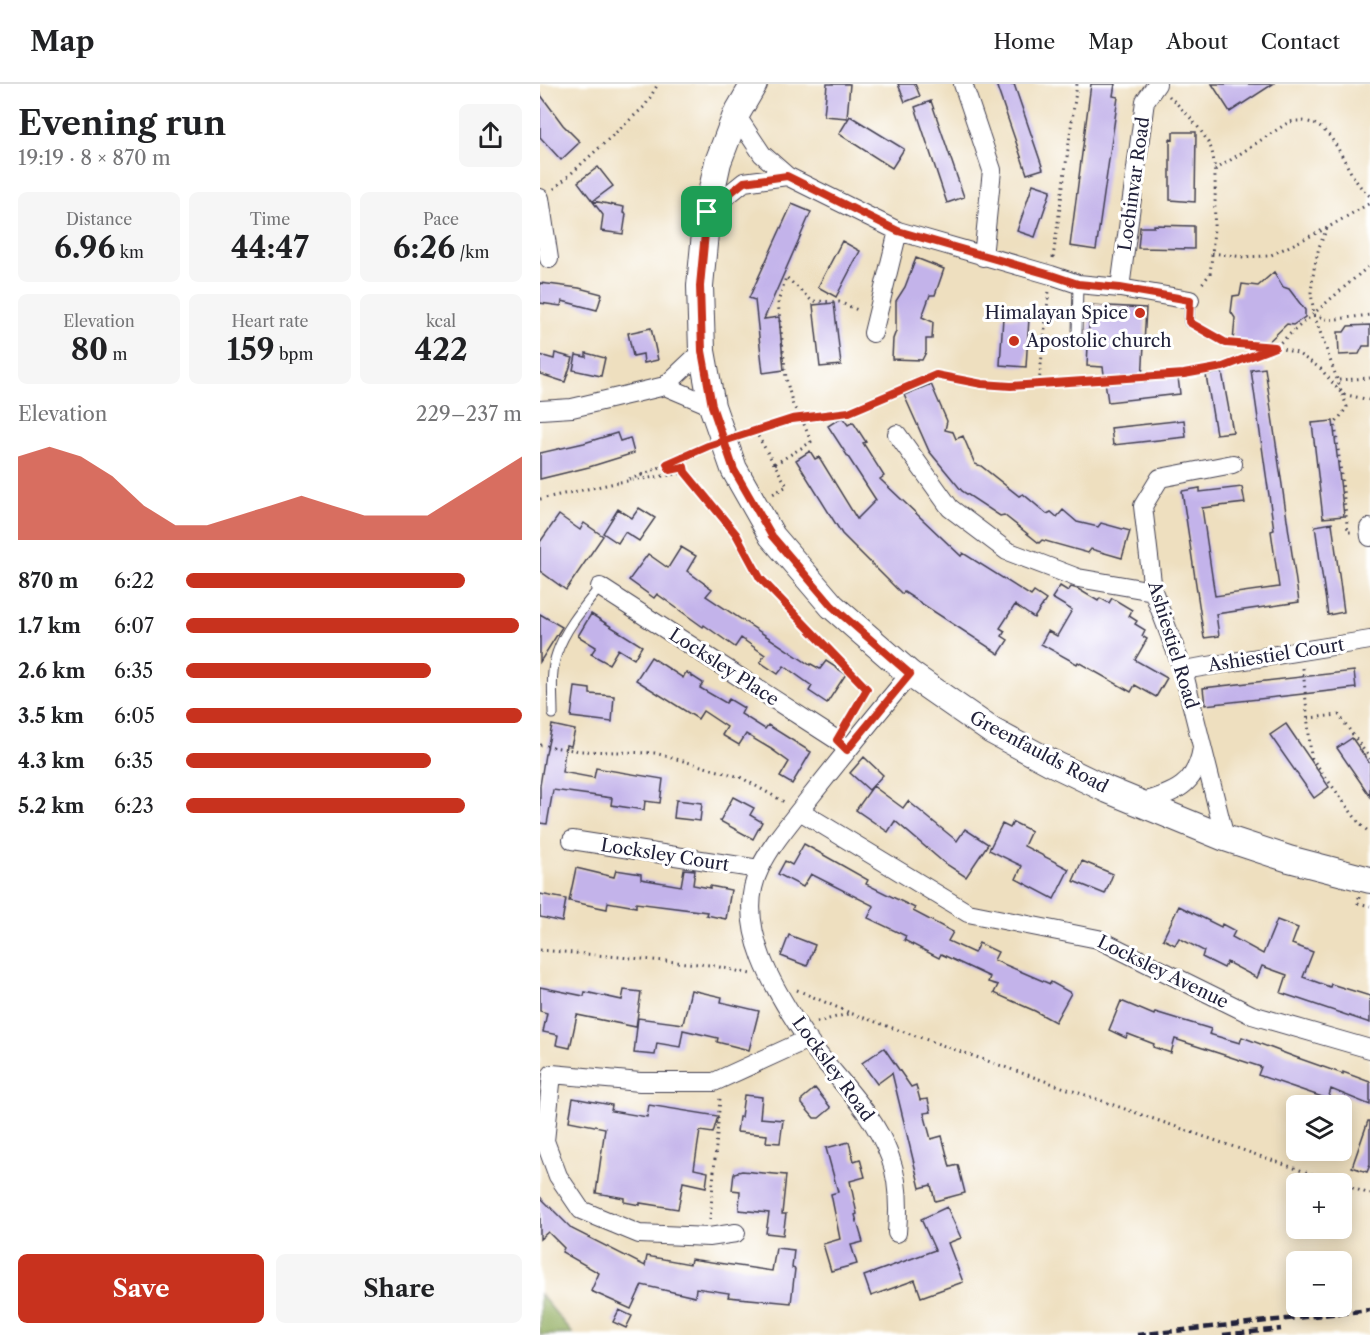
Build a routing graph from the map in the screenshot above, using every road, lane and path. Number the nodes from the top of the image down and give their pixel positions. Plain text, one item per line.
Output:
1 (658, 84) edge
2 (754, 84) edge
3 (963, 84) edge
4 (1077, 84) edge
5 (1161, 88) edge
6 (736, 115) junction
7 (1215, 170) junction
8 (787, 176) junction
9 (1370, 196) edge
10 (541, 199) edge
11 (1370, 203) edge
12 (707, 212) junction
13 (1327, 228) junction
14 (898, 231) junction
15 (1212, 253) junction
16 (983, 257) junction
17 (549, 259) dead end
18 (1370, 265) edge
19 (1051, 275) junction
20 (1078, 284) junction
21 (1120, 288) junction
22 (1190, 300) junction
23 (1314, 315) junction
24 (1370, 315) edge
25 (1189, 322) joint
26 (874, 326) joint
27 (1077, 334) dead end
28 (1275, 347) junction
29 (702, 351) junction
30 (1370, 378) edge
31 (1338, 380) junction
32 (1039, 384) junction
33 (665, 386) junction
34 (1342, 394) junction
35 (1370, 400) edge
36 (712, 406) junction
37 (540, 410) edge
38 (802, 419) junction
39 (755, 431) junction
40 (897, 434) dead end
41 (667, 464) junction
42 (775, 464) junction
43 (1233, 464) dead end
44 (685, 472) junction
45 (783, 480) dead end
46 (620, 482) junction
47 (540, 500) edge
48 (1369, 533) edge
49 (600, 587) joint
50 (1153, 591) junction
51 (1370, 640) edge
52 (1302, 651) junction
53 (1183, 670) junction
54 (910, 674) junction
55 (553, 714) dead end
56 (1308, 718) junction
57 (540, 745) edge
58 (842, 745) junction
59 (1202, 746) junction
60 (1370, 759) edge
61 (1140, 803) junction
62 (800, 811) junction
63 (1370, 833) edge
64 (1226, 838) junction
65 (572, 840) dead end
66 (759, 869) junction
67 (1370, 880) edge
68 (540, 950) edge
69 (770, 979) junction
70 (850, 1013) junction
71 (804, 1032) junction
72 (1370, 1049) edge
73 (546, 1072) edge
74 (714, 1082) junction
75 (1309, 1173) edge
76 (1352, 1188) edge
77 (1370, 1194) edge
78 (735, 1233) dead end
79 (897, 1233) dead end
80 (709, 1236) junction

1 - 10 path
2 - 6 street, Greenfaulds Road
3 - 16 street
4 - 19 path
5 - 7 path
5 - 21 street, Lochinvar Road
6 - 8 street
6 - 12 street, Greenfaulds Road
7 - 9 path
7 - 15 path
8 - 12 street
8 - 14 street
10 - 17 street
11 - 13 path
12 - 29 street, Greenfaulds Road
13 - 15 path
13 - 23 path
14 - 16 street
14 - 26 street
15 - 22 path
16 - 19 street
18 - 23 path
19 - 20 street
19 - 32 path
20 - 21 street
20 - 27 lane
21 - 22 street
22 - 25 lane
23 - 24 path
23 - 28 path
23 - 31 path
25 - 28 path
26 - 38 path
28 - 32 path
28 - 34 path
29 - 33 street
29 - 36 street, Greenfaulds Road
30 - 31 path
31 - 34 path
32 - 38 path
33 - 36 street
33 - 37 street
34 - 35 path
34 - 48 path
36 - 54 street, Greenfaulds Road
38 - 39 path, bridge
38 - 42 path
39 - 41 path, bridge
39 - 42 path
40 - 50 street
41 - 44 path, bridge
41 - 46 path, bridge
42 - 45 path
43 - 50 street, Ashiestiel Road
44 - 46 path
44 - 58 path
46 - 47 path
49 - 55 lane
49 - 58 street, Locksley Place
50 - 53 street, Ashiestiel Road
51 - 52 street, Ashiestiel Court
52 - 53 street, Ashiestiel Court
52 - 56 path
53 - 59 street, Ashiestiel Road
54 - 58 street, Locksley Road
54 - 61 street, Greenfaulds Road
56 - 60 path
56 - 63 path
57 - 62 path
58 - 62 street, Locksley Road
59 - 61 street
59 - 64 street, Ashiestiel Road
61 - 64 street, Greenfaulds Road
62 - 66 street, Locksley Road
62 - 72 street, Locksley Avenue
64 - 67 street, Greenfaulds Road
65 - 66 street, Locksley Court
66 - 69 street, Locksley Road
68 - 69 path
69 - 70 path
69 - 71 street, Locksley Road
70 - 71 path
70 - 75 path
71 - 74 street
71 - 79 street, Locksley Road
73 - 74 street
73 - 80 street
74 - 80 path
76 - 77 path
78 - 80 street

